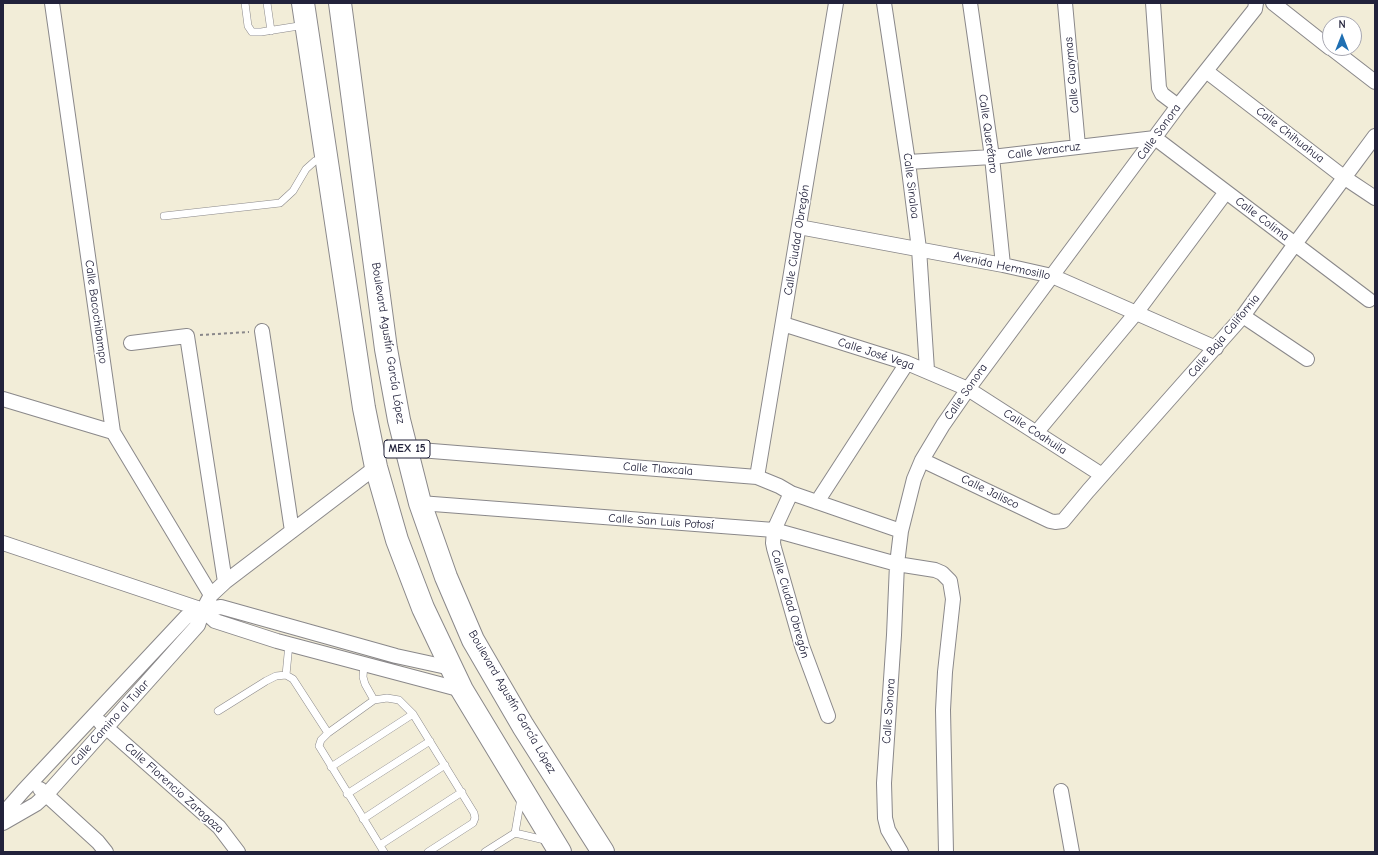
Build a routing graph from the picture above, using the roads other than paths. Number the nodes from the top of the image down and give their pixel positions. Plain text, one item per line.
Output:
1 (52, 3) edge
2 (245, 3) edge
3 (267, 3) edge
4 (303, 3) edge
5 (340, 3) edge
6 (836, 3) edge
7 (884, 3) edge
8 (970, 3) edge
9 (1065, 3) edge
10 (1153, 3) edge
11 (1272, 3) edge
12 (1256, 6) edge
13 (306, 25) junction
14 (271, 30) junction
15 (1322, 42) edge
16 (1341, 56) edge
17 (1206, 71) junction
18 (1375, 82) edge
19 (316, 92) junction
20 (1178, 106) junction
21 (1375, 136) edge
22 (1155, 138) junction
23 (358, 140) junction
24 (1078, 146) junction
25 (992, 157) junction
26 (326, 158) junction
27 (908, 162) junction
28 (1345, 178) junction
29 (1226, 192) junction
30 (1375, 198) edge
31 (164, 216) dead end
32 (799, 227) junction
33 (1295, 244) junction
34 (919, 249) junction
35 (1003, 265) junction
36 (1052, 276) junction
37 (1369, 300) dead end
38 (1136, 313) junction
39 (1243, 316) junction
40 (783, 324) junction
41 (262, 331) road end
42 (132, 343) dead end
43 (1216, 348) junction
44 (1306, 359) dead end
45 (907, 363) junction
46 (927, 370) junction
47 (968, 389) junction
48 (3, 399) edge
49 (113, 432) junction
50 (1036, 433) junction
51 (407, 449) junction
52 (922, 460) junction
53 (376, 467) junction
54 (1102, 475) junction
55 (757, 477) junction
56 (791, 493) junction
57 (816, 502) junction
58 (420, 503) junction
59 (1059, 522) joint
60 (774, 530) junction
61 (901, 530) junction
62 (292, 531) junction
63 (3, 543) edge
64 (897, 564) junction
65 (225, 582) junction
66 (211, 595) junction
67 (203, 610) junction
68 (309, 632) junction
69 (289, 644) junction
70 (305, 648) junction
71 (364, 664) junction
72 (451, 668) junction
73 (286, 675) junction
74 (462, 690) junction
75 (374, 700) junction
76 (218, 711) dead end
77 (413, 714) junction
78 (93, 716) junction
79 (828, 716) dead end
80 (106, 727) junction
81 (328, 733) junction
82 (430, 741) junction
83 (445, 765) junction
84 (331, 767) junction
85 (32, 781) junction
86 (522, 791) junction
87 (1061, 791) dead end
88 (462, 792) junction
89 (348, 794) junction
90 (46, 795) junction
91 (3, 814) edge
92 (363, 819) junction
93 (3, 823) edge
94 (515, 833) junction
95 (558, 847) edge
96 (382, 849) edge
97 (106, 852) edge
98 (238, 852) edge
99 (428, 852) edge
100 (485, 852) edge
101 (603, 852) edge
102 (901, 852) edge
103 (946, 852) edge
104 (1072, 852) edge

1 - 49 street, Calle Bacochibampo
2 - 14 lane
3 - 14 lane
4 - 13 main road, MEX 15
5 - 23 main road, Boulevard Agustín García López / MEX 15
6 - 32 street, Calle Ciudad Obregón
7 - 27 street, Calle Sinaloa
8 - 25 street, Calle Querétaro
9 - 24 street, Calle Guaymas
10 - 20 street
11 - 12 street, Calle Sonora
11 - 15 street
12 - 17 street, Calle Sonora
13 - 14 lane
13 - 19 main road, MEX 15
16 - 18 street
17 - 20 street, Calle Sonora
17 - 28 street, Calle Chihuahua
19 - 23 main road
19 - 26 main road, MEX 15
20 - 22 street, Calle Sonora
21 - 28 street, Calle Baja California
22 - 24 street, Calle Veracruz
22 - 29 street, Calle Colima
22 - 36 street, Calle Sonora
23 - 51 main road, Boulevard Agustín García López / MEX 15
24 - 25 street, Calle Veracruz
25 - 27 street, Calle Veracruz
25 - 35 street, Calle Querétaro
26 - 31 lane
26 - 53 main road, MEX 15
27 - 34 street, Calle Sinaloa
28 - 30 street, Calle Chihuahua
28 - 33 street, Calle Baja California
29 - 33 street, Calle Colima
29 - 38 street
32 - 34 street, Avenida Hermosillo
32 - 40 street, Calle Ciudad Obregón
33 - 37 street, Calle Colima
33 - 39 street, Calle Baja California
34 - 35 street, Avenida Hermosillo
34 - 46 street, Calle Sinaloa
35 - 36 street, Avenida Hermosillo
36 - 38 street, Avenida Hermosillo
36 - 47 street, Calle Sonora
38 - 43 street, Avenida Hermosillo
38 - 50 street
39 - 43 street, Calle Baja California
39 - 44 street
40 - 45 street, Calle José Vega
40 - 55 street, Calle Ciudad Obregón
41 - 62 street
42 - 65 street
43 - 54 street, Calle Baja California
45 - 46 street, Calle José Vega
45 - 57 street
46 - 47 street, Calle José Vega
47 - 50 street, Calle Coahuila
47 - 52 street, Calle Sonora
48 - 49 street
49 - 66 street, Calle Bacochibampo
50 - 54 street, Calle Coahuila
51 - 55 street, Calle Tlaxcala
51 - 58 main road, Boulevard Agustín García López / MEX 15
52 - 59 street, Calle Jalisco
52 - 61 street, Calle Sonora
53 - 62 street, Calle Camino al Tular
53 - 72 main road, MEX 15
54 - 59 street, Calle Baja California
55 - 56 street, Calle Tlaxcala
56 - 57 street, Calle Tlaxcala
56 - 60 street, Calle Ciudad Obregón
57 - 61 street, Calle Tlaxcala
58 - 60 street, Calle San Luis Potosí
58 - 101 main road, Boulevard Agustín García López / MEX 15
60 - 64 street, Calle San Luis Potosí
60 - 79 street, Calle Ciudad Obregón
61 - 64 street, Calle Sonora
62 - 65 street, Calle Camino al Tular
63 - 67 street
64 - 102 street, Calle Sonora
64 - 103 street, Calle San Luis Potosí
65 - 66 street, Calle Camino al Tular
66 - 67 street, Calle Camino al Tular
67 - 68 street
67 - 69 street
67 - 78 street, Calle Camino al Tular
67 - 80 street, Calle Camino al Tular
68 - 70 street
68 - 72 street
69 - 70 street
69 - 73 lane
70 - 71 street
71 - 74 street
71 - 75 lane
72 - 74 main road, MEX 15
73 - 76 lane
73 - 81 lane
74 - 86 main road, MEX 15
75 - 77 lane
75 - 81 lane
77 - 82 lane
77 - 84 lane
78 - 80 street, Calle Florencio Zaragoza
78 - 85 street, Calle Camino al Tular
80 - 90 street, Calle Camino al Tular
80 - 98 street, Calle Florencio Zaragoza
81 - 84 lane
82 - 83 lane
82 - 89 lane
83 - 88 lane
83 - 92 lane
84 - 89 lane
85 - 90 street
85 - 91 street, Calle Camino al Tular
86 - 94 lane
86 - 95 main road, MEX 15
87 - 104 street
88 - 96 lane
88 - 99 lane
89 - 92 lane
90 - 93 street, Calle Camino al Tular
90 - 97 street
92 - 96 lane
94 - 95 lane
94 - 100 lane

